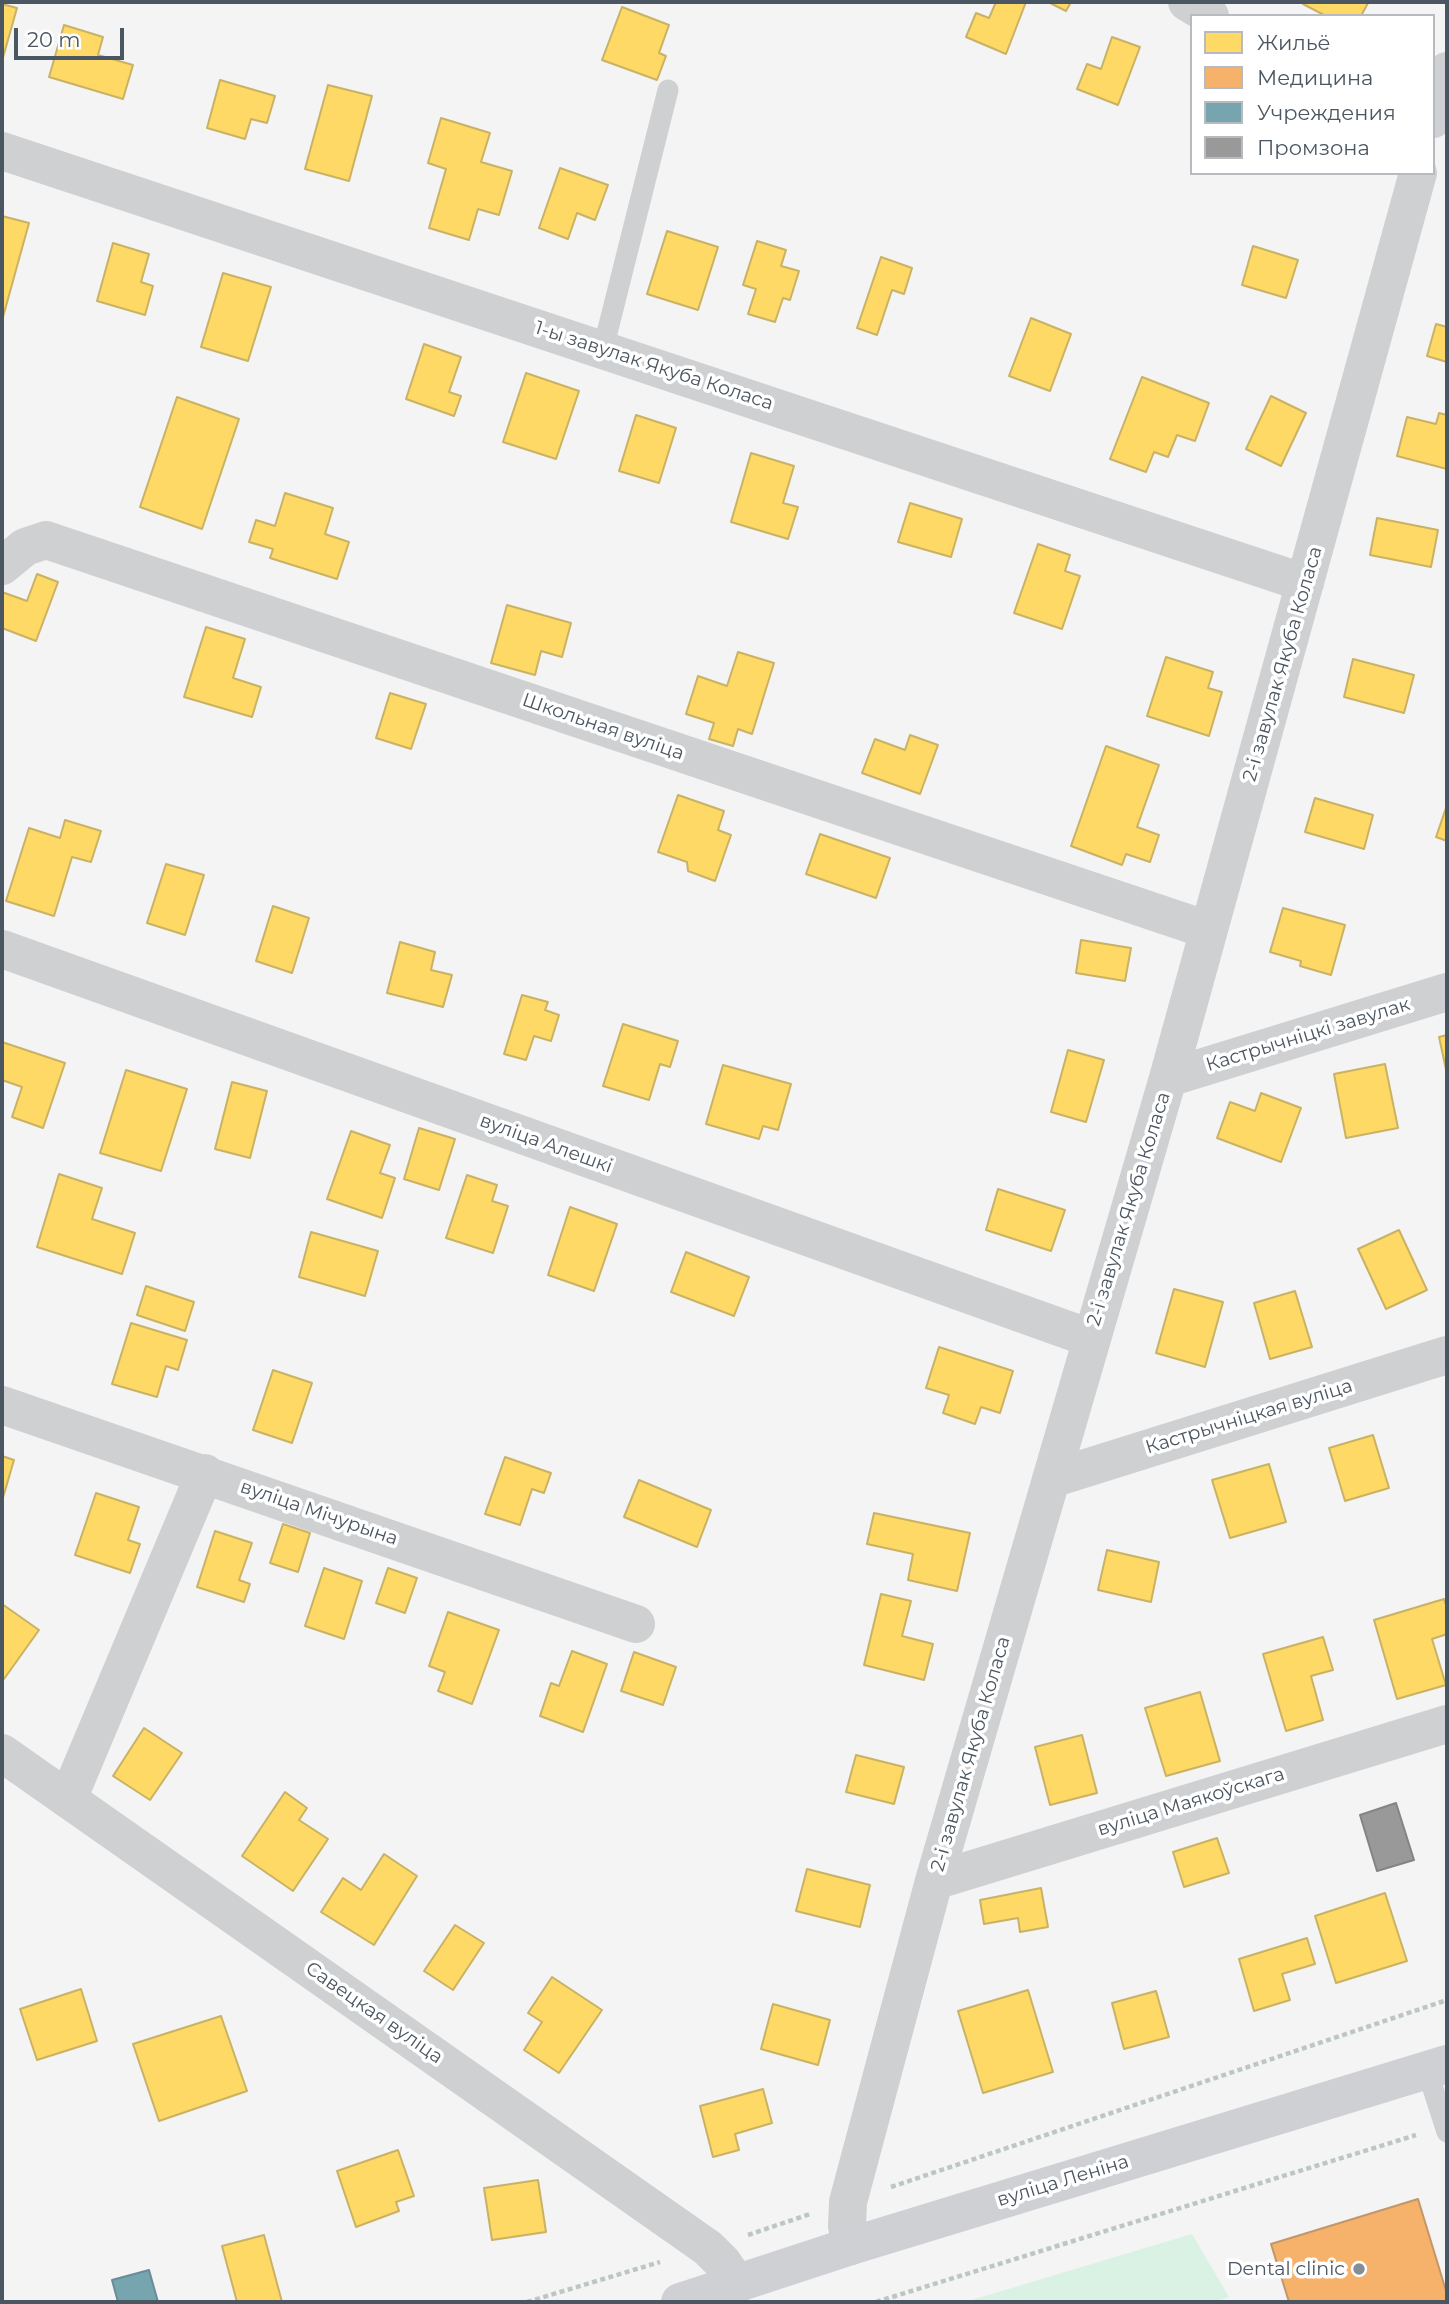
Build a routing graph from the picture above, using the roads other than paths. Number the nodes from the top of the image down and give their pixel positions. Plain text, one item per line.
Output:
1 (1187, 2) edge
2 (1207, 14) edge
3 (1447, 71) edge
4 (668, 90) dead end
5 (1435, 112) edge
6 (2, 150) edge
7 (1417, 175) edge
8 (603, 349) junction
9 (2, 566) edge
10 (1305, 583) junction
11 (1208, 930) junction
12 (2, 949) edge
13 (1447, 992) edge
14 (1168, 1078) junction
15 (1090, 1338) junction
16 (1447, 1355) edge
17 (2, 1405) edge
18 (205, 1474) junction
19 (1052, 1479) junction
20 (636, 1624) dead end
21 (1447, 1724) edge
22 (2, 1753) edge
23 (68, 1799) junction
24 (934, 1881) junction
25 (1437, 2067) edge
26 (1446, 2129) edge
27 (850, 2246) junction
28 (737, 2284) junction
29 (680, 2302) edge

1 - 2 street
3 - 5 street
4 - 8 lane
6 - 8 street, 1-ы завулак Якуба Коласа
7 - 10 street, 2-і завулак Якуба Коласа
8 - 10 street, 1-ы завулак Якуба Коласа
9 - 11 street, Школьная вуліца
10 - 11 street, 2-і завулак Якуба Коласа
11 - 14 street, 2-і завулак Якуба Коласа
12 - 15 street, вуліца Алешкі
13 - 14 street, Кастрычніцкі завулак
14 - 15 street, 2-і завулак Якуба Коласа
15 - 19 street, 2-і завулак Якуба Коласа
16 - 19 street, Кастрычніцкая вуліца
17 - 18 street, вуліца Мічурына
18 - 20 street, вуліца Мічурына
18 - 23 street
19 - 24 street, 2-і завулак Якуба Коласа
21 - 24 street, вуліца Маякоўскага
22 - 23 street, Савецкая вуліца
23 - 28 street, Савецкая вуліца
24 - 27 street, 2-і завулак Якуба Коласа
25 - 26 lane
25 - 27 main road, вуліца Леніна
27 - 28 main road, вуліца Леніна
28 - 29 main road, вуліца Леніна

